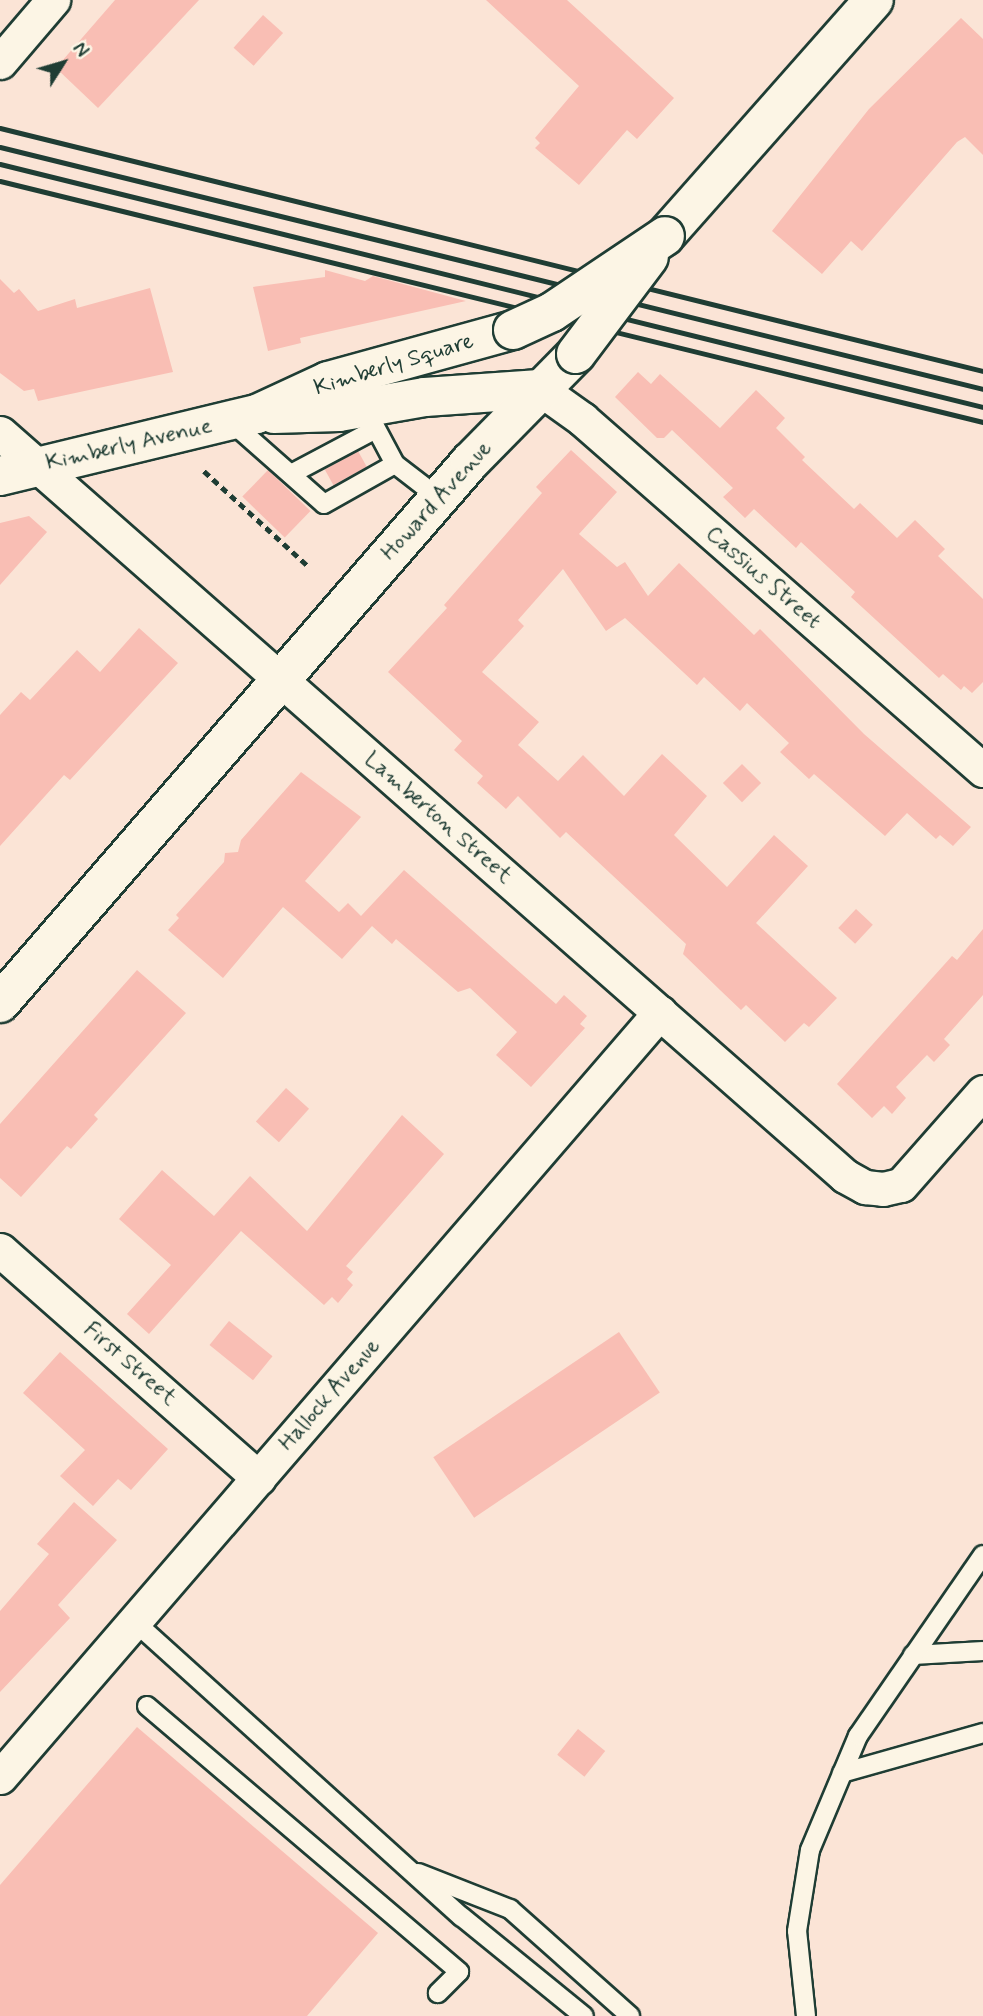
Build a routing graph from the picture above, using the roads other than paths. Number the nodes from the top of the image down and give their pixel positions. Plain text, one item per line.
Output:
1 (53, 0) edge
2 (874, 0) edge
3 (0, 62) edge
4 (665, 236) junction
5 (540, 389) junction
6 (244, 417) junction
7 (370, 418) junction
8 (0, 433) edge
9 (394, 464) junction
10 (38, 466) junction
11 (290, 474) junction
12 (0, 476) edge
13 (439, 498) junction
14 (279, 680) junction
15 (983, 770) edge
16 (0, 1003) edge
17 (660, 1012) junction
18 (983, 1092) edge
19 (0, 1250) edge
20 (259, 1478) junction
21 (983, 1555) edge
22 (135, 1622) junction
23 (983, 1651) edge
24 (913, 1655) junction
25 (148, 1706) dead end
26 (983, 1733) edge
27 (842, 1773) junction
28 (0, 1777) edge
29 (408, 1869) junction
30 (438, 1993) dead end
31 (584, 2016) edge
32 (630, 2016) edge
33 (806, 2016) edge

1 - 3 street
2 - 4 main road, Howard Avenue
4 - 5 main road, Howard Avenue, bridge
4 - 6 main road, Kimberly Square, bridge
5 - 7 main road, Kimberly Square
5 - 13 main road, Howard Avenue
5 - 15 street, Cassius Street
6 - 7 main road, Kimberly Square
6 - 10 main road, Kimberly Avenue
6 - 11 lane
7 - 9 lane
7 - 11 lane
8 - 10 street, Lamberton Street
9 - 11 lane
9 - 13 lane
10 - 12 main road, Kimberly Avenue
10 - 14 street, Lamberton Street
13 - 14 main road, Howard Avenue
14 - 16 main road, Howard Avenue
14 - 17 street, Lamberton Street
17 - 18 street, Lamberton Street
17 - 20 street, Hallock Avenue
19 - 20 street, First Street
20 - 22 street, Hallock Avenue
21 - 24 lane
22 - 28 street, Hallock Avenue
22 - 29 lane
23 - 24 lane
24 - 27 lane
25 - 30 lane
26 - 27 lane
27 - 33 lane
29 - 31 lane
29 - 32 lane

